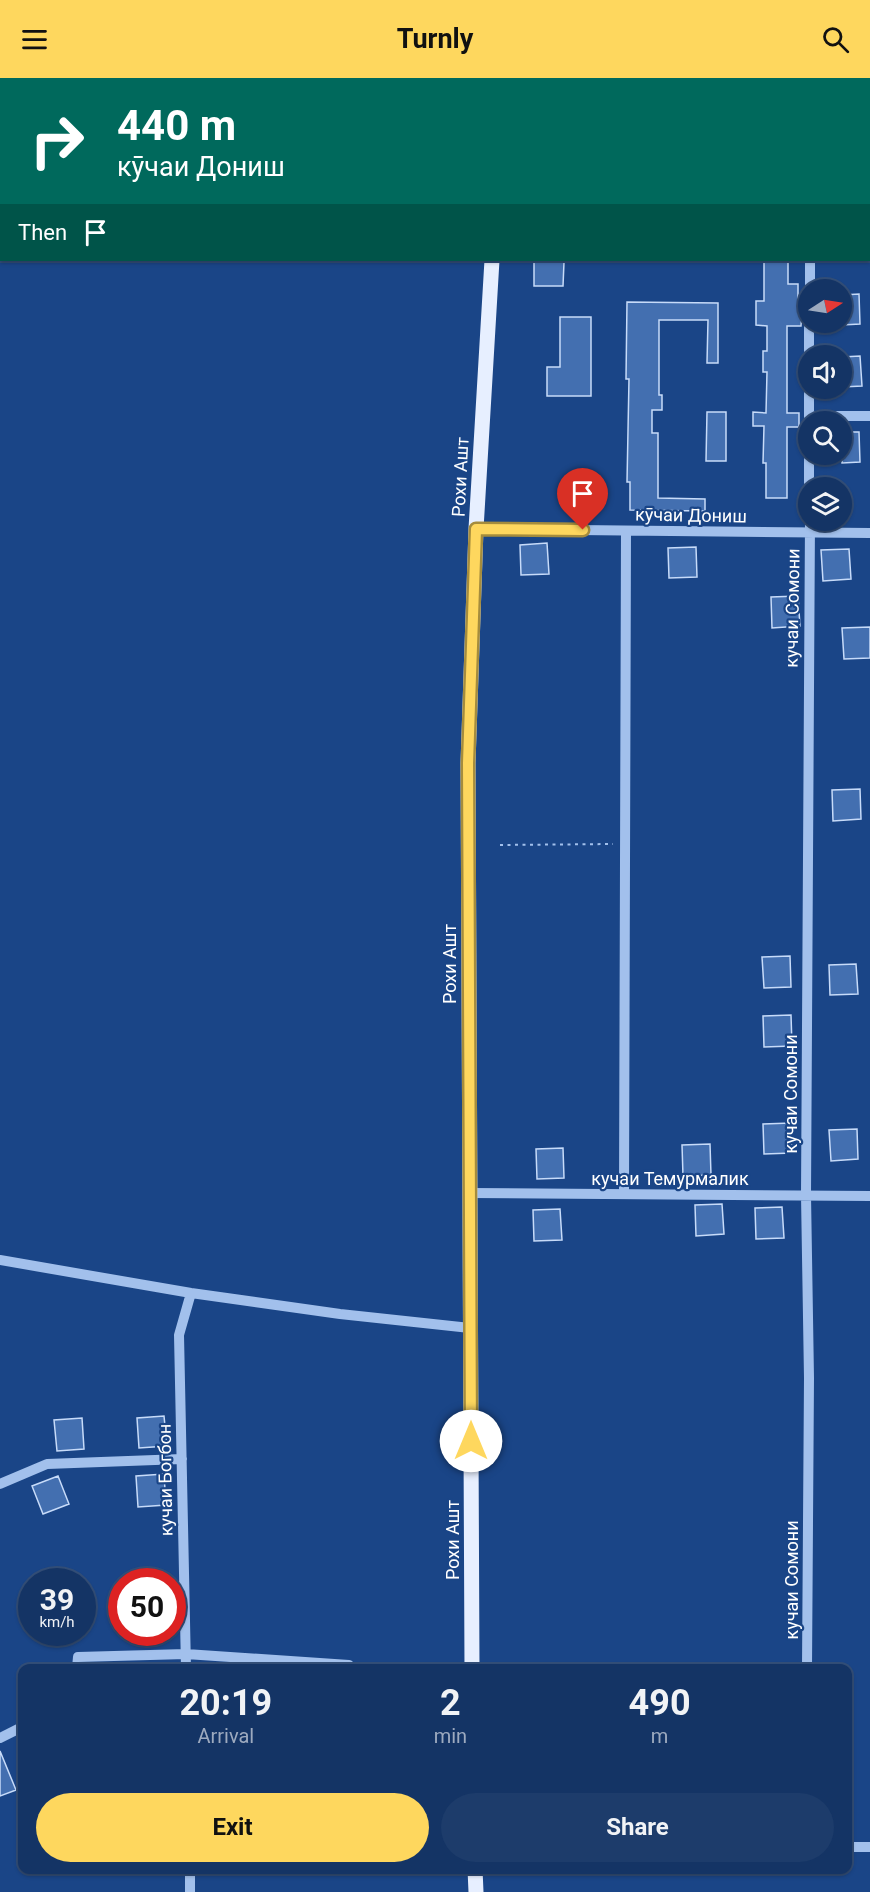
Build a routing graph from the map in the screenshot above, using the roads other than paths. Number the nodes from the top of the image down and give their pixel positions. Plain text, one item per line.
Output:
1 (492, 261) edge
2 (810, 261) edge
3 (810, 279) edge
4 (870, 416) edge
5 (852, 417) edge
6 (476, 529) junction
7 (626, 531) junction
8 (810, 533) junction
9 (870, 533) edge
10 (470, 1193) junction
11 (624, 1194) junction
12 (806, 1195) junction
13 (870, 1196) edge
14 (0, 1260) edge
15 (191, 1293) junction
16 (470, 1328) junction
17 (182, 1459) junction
18 (0, 1484) edge
19 (186, 1654) junction
20 (77, 1664) edge
21 (186, 1664) edge
22 (334, 1664) edge
23 (472, 1664) edge
24 (807, 1664) edge
25 (18, 1729) edge
26 (0, 1737) edge
27 (852, 1847) edge
28 (870, 1847) edge
29 (190, 1874) edge
30 (475, 1874) edge
31 (190, 1892) edge
32 (476, 1892) edge

1 - 6 main road, Рохи Ашт
2 - 3 street
4 - 5 street
6 - 7 street, кӯчаи Дониш
6 - 10 main road, Рохи Ашт
7 - 8 street, кӯчаи Дониш
7 - 11 street
8 - 9 street, кӯчаи Дониш
8 - 12 street, кучаи Сомони
10 - 11 street, кучаи Темурмалик
10 - 16 main road, Рохи Ашт
11 - 12 street, кучаи Темурмалик
12 - 13 street, кучаи Темурмалик
12 - 24 street, кучаи Сомони
14 - 15 street
15 - 16 street
15 - 17 street, кучаи Богбон
16 - 23 main road, Рохи Ашт
17 - 18 street
17 - 19 street, кучаи Богбон
19 - 20 street
19 - 21 street, кучаи Богбон
19 - 22 street
25 - 26 street
27 - 28 street
29 - 31 street
30 - 32 main road

